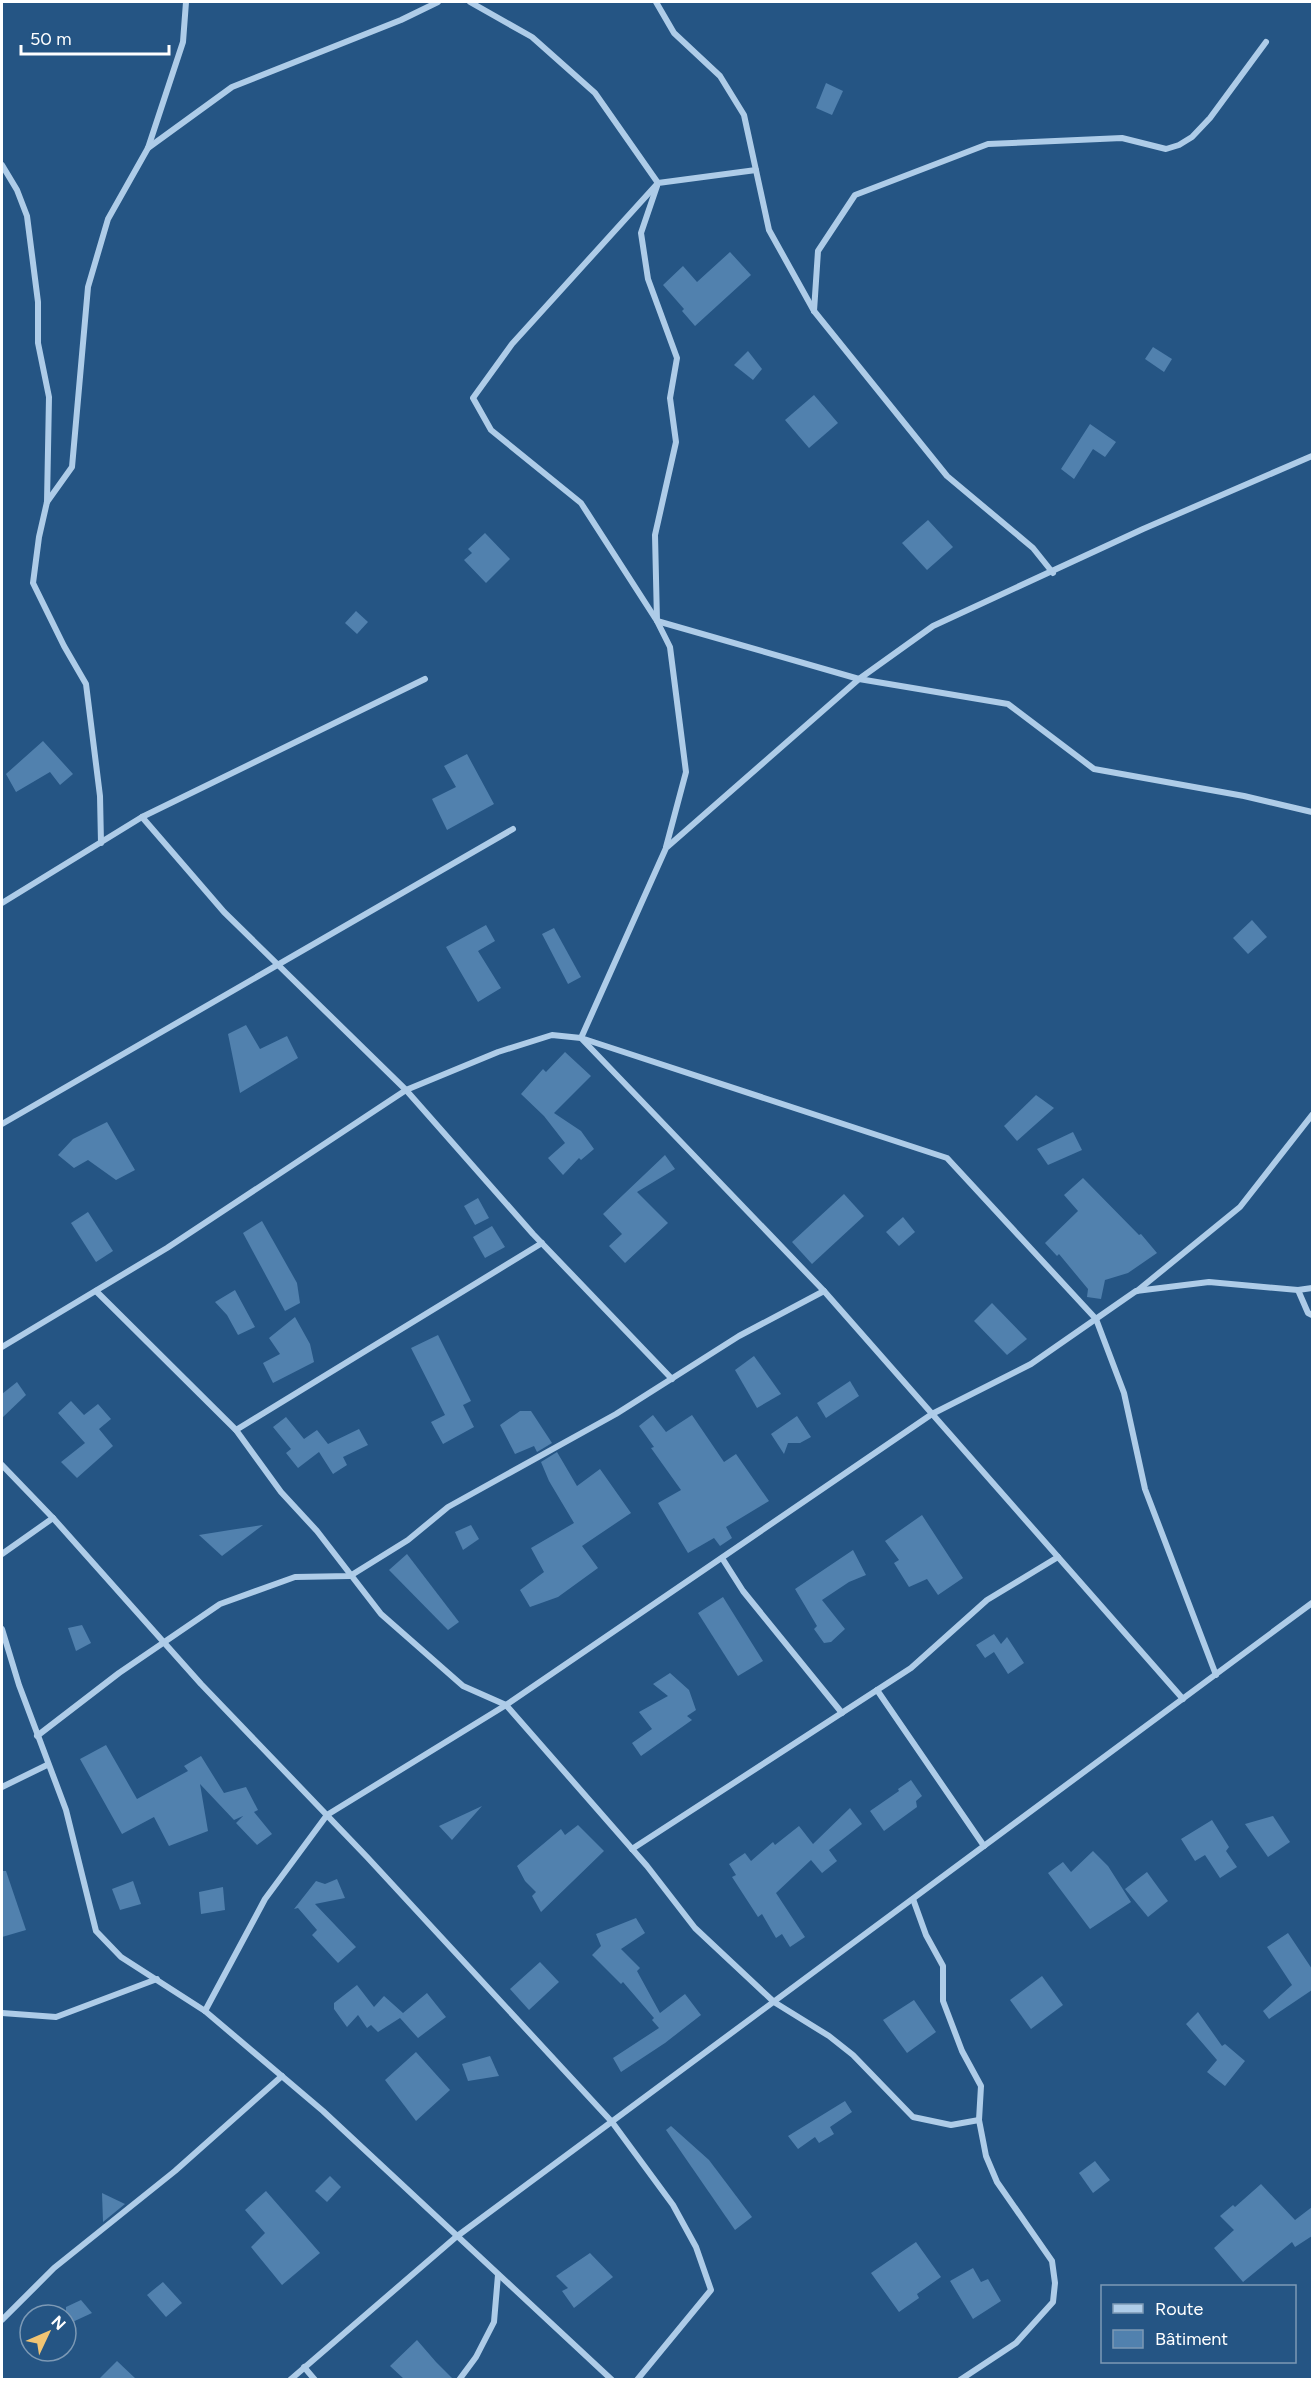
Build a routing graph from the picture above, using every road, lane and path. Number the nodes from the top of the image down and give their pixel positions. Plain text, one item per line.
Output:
1 (186, 2) edge
2 (438, 2) edge
3 (470, 2) edge
4 (656, 2) edge
5 (1266, 42) dead end
6 (148, 148) junction
7 (2, 165) edge
8 (756, 170) junction
9 (658, 183) junction
10 (814, 312) junction
11 (1312, 456) edge
12 (47, 502) junction
13 (1053, 573) junction
14 (657, 621) junction
15 (425, 679) dead end
16 (860, 680) junction
17 (1312, 813) edge
18 (142, 817) junction
19 (513, 829) dead end
20 (101, 843) junction
21 (666, 848) junction
22 (2, 903) edge
23 (277, 964) junction
24 (581, 1038) junction
25 (406, 1090) junction
26 (1312, 1115) edge
27 (2, 1124) edge
28 (542, 1243) junction
29 (1312, 1288) edge
30 (1298, 1290) junction
31 (96, 1291) junction
32 (824, 1291) junction
33 (1136, 1292) junction
34 (1312, 1315) edge
35 (1096, 1319) junction
36 (2, 1347) edge
37 (672, 1379) junction
38 (932, 1414) junction
39 (236, 1430) junction
40 (2, 1465) edge
41 (53, 1518) junction
42 (2, 1554) edge
43 (1058, 1557) junction
44 (722, 1558) junction
45 (350, 1576) junction
46 (1312, 1603) edge
47 (2, 1629) edge
48 (163, 1642) junction
49 (1216, 1675) junction
50 (877, 1690) junction
51 (1183, 1699) junction
52 (506, 1705) junction
53 (842, 1713) junction
54 (37, 1736) junction
55 (47, 1765) junction
56 (2, 1787) edge
57 (327, 1815) junction
58 (984, 1846) junction
59 (632, 1849) junction
60 (913, 1899) junction
61 (157, 1979) junction
62 (774, 2002) junction
63 (205, 2011) junction
64 (2, 2013) edge
65 (282, 2076) junction
66 (978, 2120) junction
67 (612, 2122) junction
68 (456, 2237) junction
69 (498, 2275) junction
70 (2, 2320) edge
71 (304, 2367) junction
72 (290, 2379) edge
73 (315, 2379) edge
74 (459, 2379) edge
75 (612, 2379) edge
76 (637, 2379) edge
77 (960, 2379) edge

1 - 6 street
2 - 6 street
3 - 9 street
4 - 8 street
5 - 10 street
6 - 12 street
7 - 12 street
8 - 9 street
8 - 10 street
9 - 14 street
9 - 14 street
10 - 13 street
11 - 13 street
12 - 20 street
13 - 16 street
14 - 16 street
14 - 21 street
15 - 18 street
16 - 17 street
16 - 21 street
18 - 20 street
18 - 23 street
19 - 23 street
20 - 22 street
21 - 24 street
23 - 25 street
23 - 27 street
24 - 25 street
24 - 32 street
24 - 35 street
25 - 28 street
25 - 31 street
26 - 33 street
28 - 37 street
28 - 39 street
29 - 30 street
30 - 33 street
30 - 34 street
31 - 36 street
31 - 39 street
32 - 37 street
32 - 38 street
33 - 35 street
35 - 38 street
35 - 49 street
37 - 45 street
38 - 43 street
38 - 44 street
39 - 45 street
40 - 41 street
41 - 42 street
41 - 48 street
43 - 50 street
43 - 51 street
44 - 52 street
44 - 53 street
45 - 48 street
45 - 52 street
46 - 49 street
47 - 54 street
48 - 54 street
48 - 57 street
49 - 51 street
50 - 53 street
50 - 58 street
51 - 58 street
52 - 57 street
52 - 59 street
53 - 59 street
54 - 55 street
55 - 56 street
55 - 61 street
57 - 63 street
57 - 67 street
58 - 60 street
59 - 62 street
60 - 62 street
60 - 66 street
61 - 63 street
61 - 64 street
62 - 66 street
62 - 67 street
63 - 65 street
65 - 68 street
65 - 70 street
66 - 77 street
67 - 68 street
67 - 76 street
68 - 69 street
68 - 71 street
69 - 74 street
69 - 75 street
71 - 72 street
71 - 73 street

